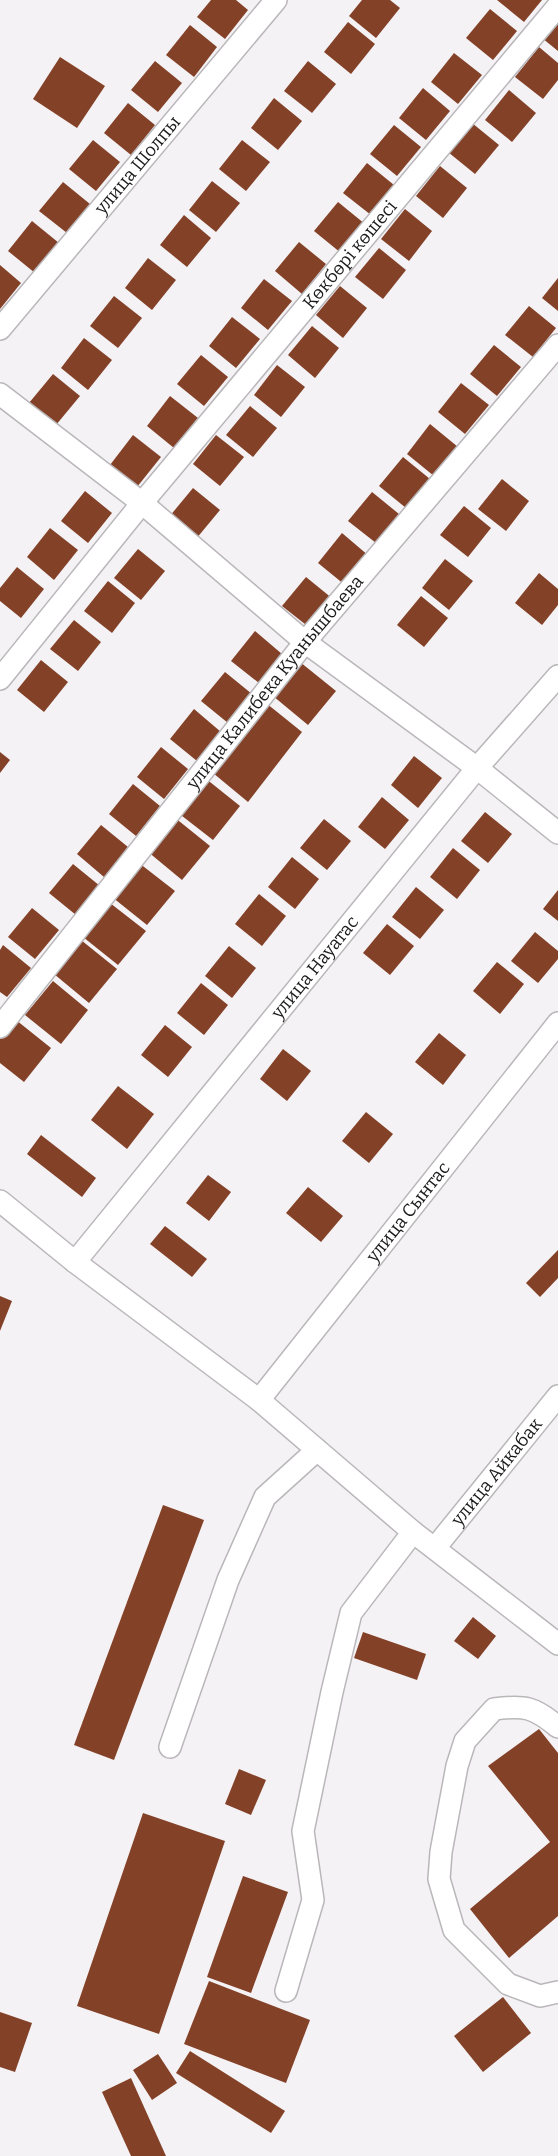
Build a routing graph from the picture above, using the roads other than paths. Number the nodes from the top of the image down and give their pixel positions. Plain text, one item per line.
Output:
1 (276, 0) edge
2 (558, 6) edge
3 (0, 329) edge
4 (558, 345) edge
5 (0, 394) edge
6 (142, 503) junction
7 (304, 642) junction
8 (558, 676) edge
9 (0, 679) edge
10 (477, 768) junction
11 (558, 833) edge
12 (558, 1023) edge
13 (0, 1027) edge
14 (0, 1201) edge
15 (75, 1262) junction
16 (558, 1396) edge
17 (259, 1400) junction
18 (317, 1450) junction
19 (413, 1532) junction
20 (435, 1548) junction
21 (558, 1644) edge
22 (558, 1727) edge
23 (170, 1748) dead end
24 (286, 1991) dead end
25 (558, 1992) edge

1 - 3 street, улица Шолпы
2 - 6 street, Көкбөрі көшесі
4 - 7 street, улица Калибека Куанышбаева
5 - 6 street
6 - 7 street
6 - 9 street, Көкбөрі көшесі
7 - 10 street
7 - 13 street, улица Калибека Куанышбаева
8 - 10 street, улица Науатас
10 - 11 street
10 - 15 street, улица Науатас
12 - 17 street, улица Сынтас
14 - 15 street
15 - 17 street
16 - 20 street, улица Айкабак
17 - 18 street
18 - 19 street
18 - 23 street
19 - 20 street
19 - 24 street
20 - 21 street
22 - 25 street

